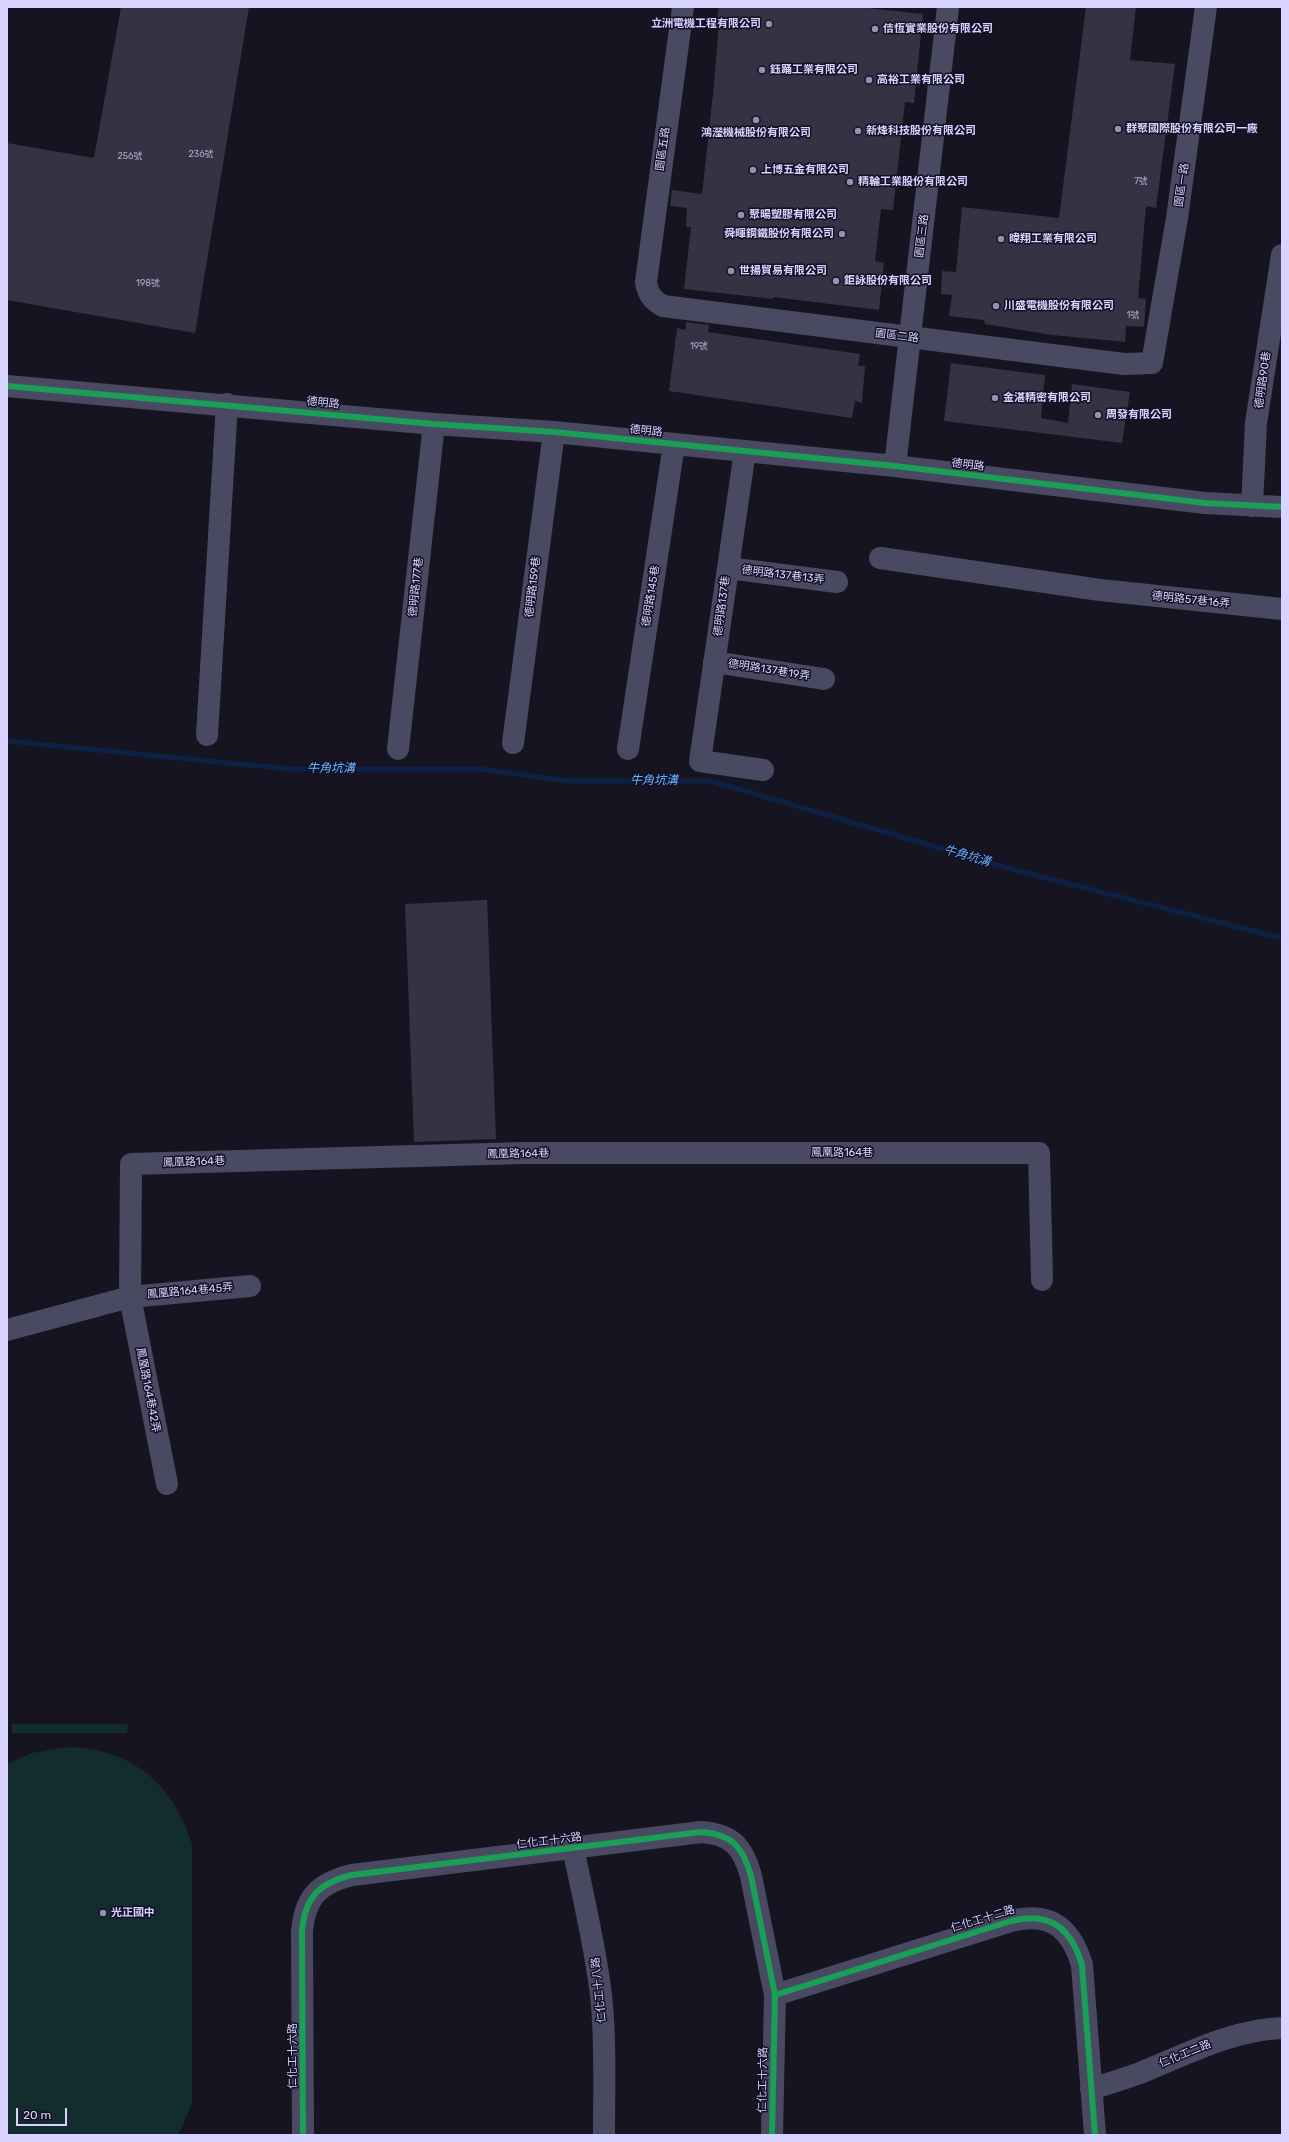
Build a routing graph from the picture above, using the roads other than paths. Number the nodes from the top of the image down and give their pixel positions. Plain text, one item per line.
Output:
1 (683, 7) edge
2 (948, 7) edge
3 (1206, 7) edge
4 (1282, 255) edge
5 (647, 292) joint
6 (910, 338) junction
7 (1152, 363) joint
8 (7, 386) edge
9 (227, 404) junction
10 (434, 424) junction
11 (554, 432) junction
12 (674, 444) junction
13 (745, 451) junction
14 (894, 466) junction
15 (1252, 506) junction
16 (1282, 507) edge
17 (880, 558) dead end
18 (728, 568) junction
19 (837, 582) dead end
20 (1282, 609) edge
21 (714, 662) junction
22 (824, 679) dead end
23 (207, 735) dead end
24 (513, 743) dead end
25 (398, 749) dead end
26 (628, 749) dead end
27 (763, 770) dead end
28 (1042, 1280) dead end
29 (250, 1286) dead end
30 (130, 1297) junction
31 (7, 1330) edge
32 (167, 1484) dead end
33 (573, 1848) junction
34 (775, 1994) junction
35 (1282, 2028) edge
36 (1091, 2089) junction
37 (303, 2135) edge
38 (604, 2135) edge
39 (772, 2135) edge
40 (1095, 2135) edge

1 - 5 street, 園區五路
2 - 6 street, 園區三路
3 - 7 street, 園區一路
4 - 15 street, 德明路90巷
5 - 6 street, 園區二路
6 - 7 street, 園區二路
6 - 14 street, 園區三路
8 - 9 street, 德明路
9 - 10 street, 德明路
9 - 23 street
10 - 11 street, 德明路
10 - 25 street, 德明路177巷
11 - 12 street, 德明路
11 - 24 street, 德明路159巷
12 - 13 street, 德明路
12 - 26 street, 德明路145巷
13 - 14 street, 德明路
13 - 18 street, 德明路137巷
14 - 15 street, 德明路
15 - 16 street, 德明路
17 - 20 street, 德明路57巷16弄
18 - 19 street, 德明路137巷13弄
18 - 21 street, 德明路137巷
21 - 22 street, 德明路137巷19弄
21 - 27 street, 德明路137巷
28 - 30 street, 鳳凰路164巷
29 - 30 street, 鳳凰路164巷45弄
30 - 31 street
30 - 32 street, 鳳凰路164巷42弄
33 - 34 street, 仁化工十六路
33 - 37 street, 仁化工十六路
33 - 38 street, 仁化工十八路
34 - 36 street, 仁化工十二路
34 - 39 street, 仁化工十六路
35 - 36 street, 仁化工二路
36 - 40 street, 仁化工十二路

